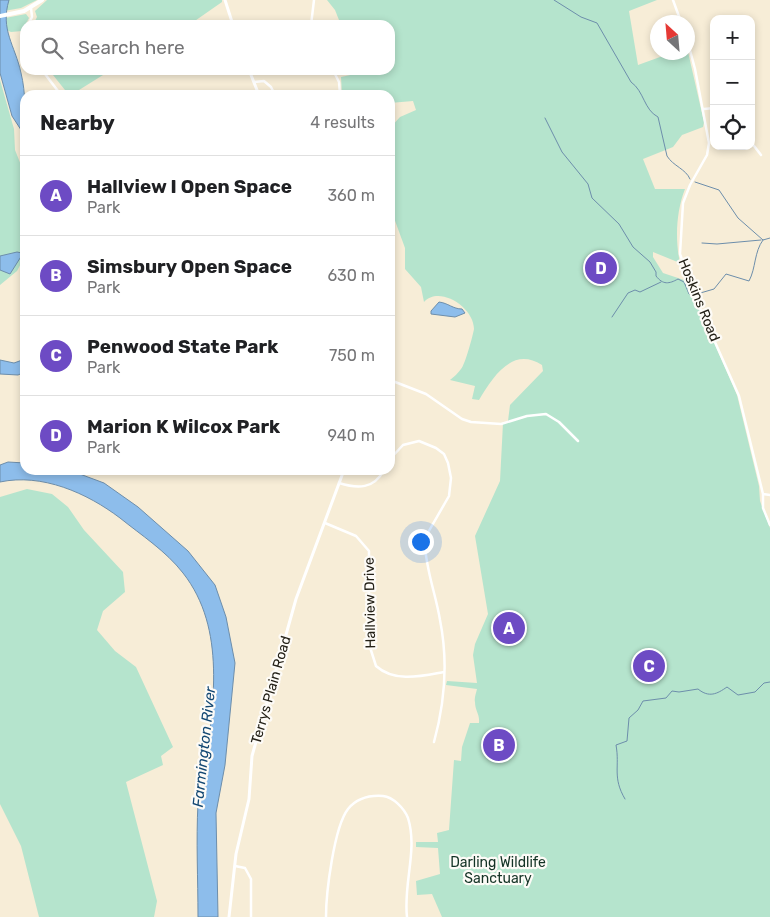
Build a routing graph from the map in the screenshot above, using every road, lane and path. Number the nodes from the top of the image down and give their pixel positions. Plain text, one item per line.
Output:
1 (42, 0) edge
2 (225, 0) edge
3 (314, 0) edge
4 (673, 0) edge
5 (31, 8) junction
6 (678, 15) edge
7 (0, 16) edge
8 (30, 20) edge
9 (231, 20) edge
10 (312, 20) edge
11 (692, 60) edge
12 (46, 75) edge
13 (250, 75) edge
14 (336, 75) edge
15 (253, 83) junction
16 (57, 90) edge
17 (256, 90) edge
18 (272, 90) edge
19 (339, 90) edge
20 (710, 108) edge
21 (704, 109) junction
22 (755, 148) edge
23 (760, 156) dead end
24 (395, 382) edge
25 (578, 441) dead end
26 (395, 454) edge
27 (342, 475) edge
28 (380, 475) edge
29 (339, 483) junction
30 (763, 494) junction
31 (770, 495) edge
32 (325, 523) junction
33 (770, 524) edge
34 (444, 672) junction
35 (434, 742) dead end
36 (236, 866) junction
37 (229, 917) edge
38 (251, 917) edge
39 (326, 917) edge
40 (407, 917) edge

1 - 5 main road
2 - 9 street
3 - 10 street
4 - 6 street
5 - 7 main road
5 - 8 street
11 - 21 street, Hoskins Road
12 - 16 street
13 - 15 street
14 - 19 street
15 - 17 street
15 - 18 street
20 - 21 street
21 - 30 street, Hoskins Road
22 - 23 street
24 - 25 street
26 - 34 street
27 - 29 street, Terrys Plain Road
28 - 29 street
29 - 32 street, Terrys Plain Road
30 - 31 street
30 - 33 street, Hoskins Road
32 - 34 street, Hallview Drive
32 - 36 street, Terrys Plain Road
34 - 35 street
36 - 37 street, Terrys Plain Road
36 - 38 street
39 - 40 street

